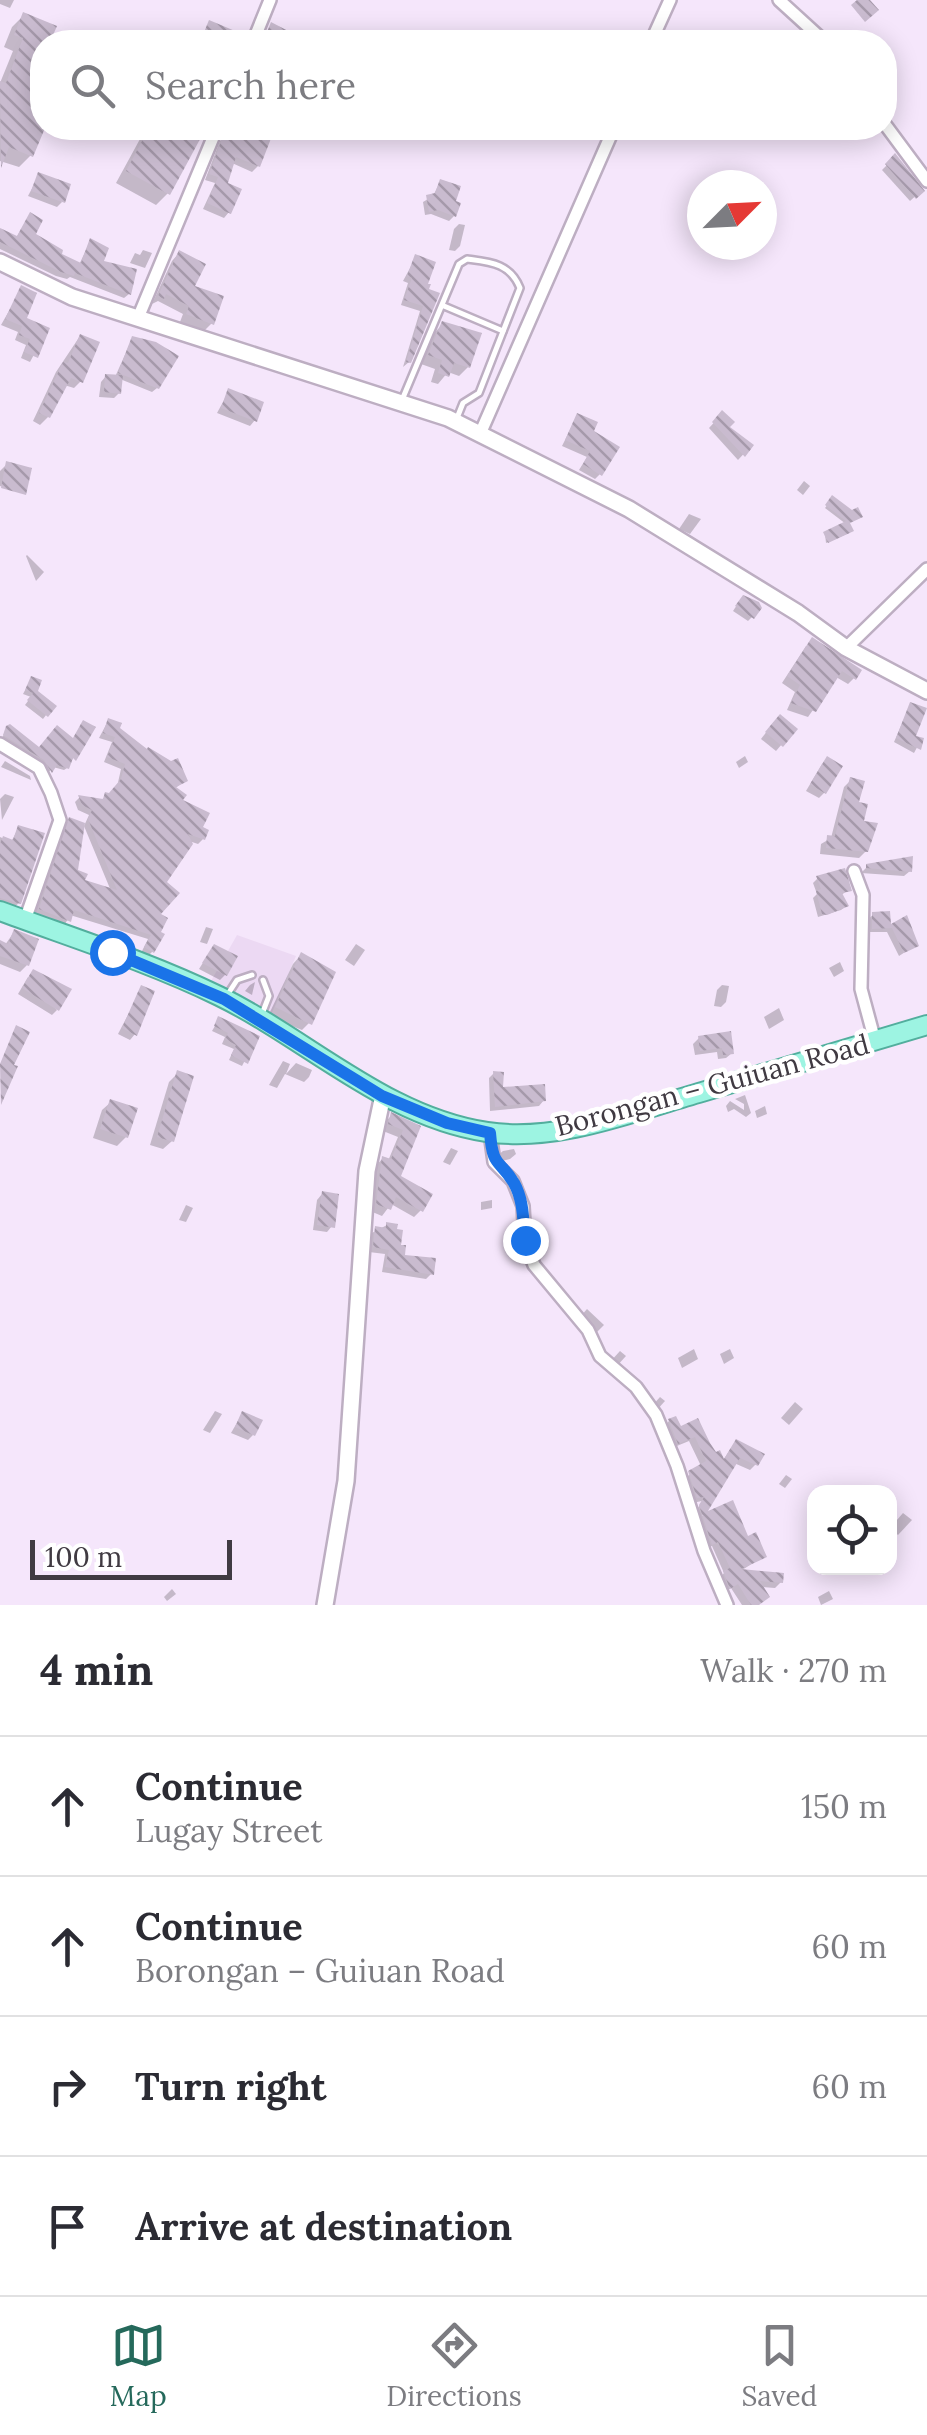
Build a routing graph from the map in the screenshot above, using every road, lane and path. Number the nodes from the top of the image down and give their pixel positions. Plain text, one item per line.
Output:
1 (270, 0) edge
2 (670, 0) edge
3 (779, 0) edge
4 (258, 30) edge
5 (657, 30) edge
6 (812, 30) edge
7 (213, 140) edge
8 (609, 140) edge
9 (897, 140) edge
10 (927, 181) edge
11 (0, 262) edge
12 (444, 306) junction
13 (138, 318) junction
14 (503, 331) junction
15 (401, 402) junction
16 (456, 422) junction
17 (480, 434) junction
18 (927, 569) edge
19 (846, 648) junction
20 (927, 691) edge
21 (0, 744) edge
22 (854, 871) dead end
23 (0, 911) edge
24 (25, 920) junction
25 (252, 976) dead end
26 (262, 980) dead end
27 (224, 999) junction
28 (260, 1019) junction
29 (927, 1025) edge
30 (875, 1040) junction
31 (382, 1096) junction
32 (490, 1133) junction
33 (325, 1605) edge
34 (726, 1605) edge

1 - 4 street
2 - 5 street
3 - 6 street
7 - 13 street
8 - 17 street
9 - 10 street
11 - 13 street
12 - 14 lane
12 - 14 lane
12 - 15 lane
13 - 15 street
14 - 16 lane
15 - 16 street
16 - 17 street
17 - 19 street
18 - 19 street
19 - 20 street
21 - 24 street
22 - 30 street
23 - 24 main road, Borongan – Guiuan Road
24 - 27 main road, Borongan – Guiuan Road
25 - 27 lane
26 - 28 lane
27 - 28 main road, Borongan – Guiuan Road
28 - 31 main road, Borongan – Guiuan Road
29 - 30 main road, Borongan – Guiuan Road
30 - 32 main road, Borongan – Guiuan Road
31 - 32 main road, Borongan – Guiuan Road
31 - 33 street
32 - 34 street

